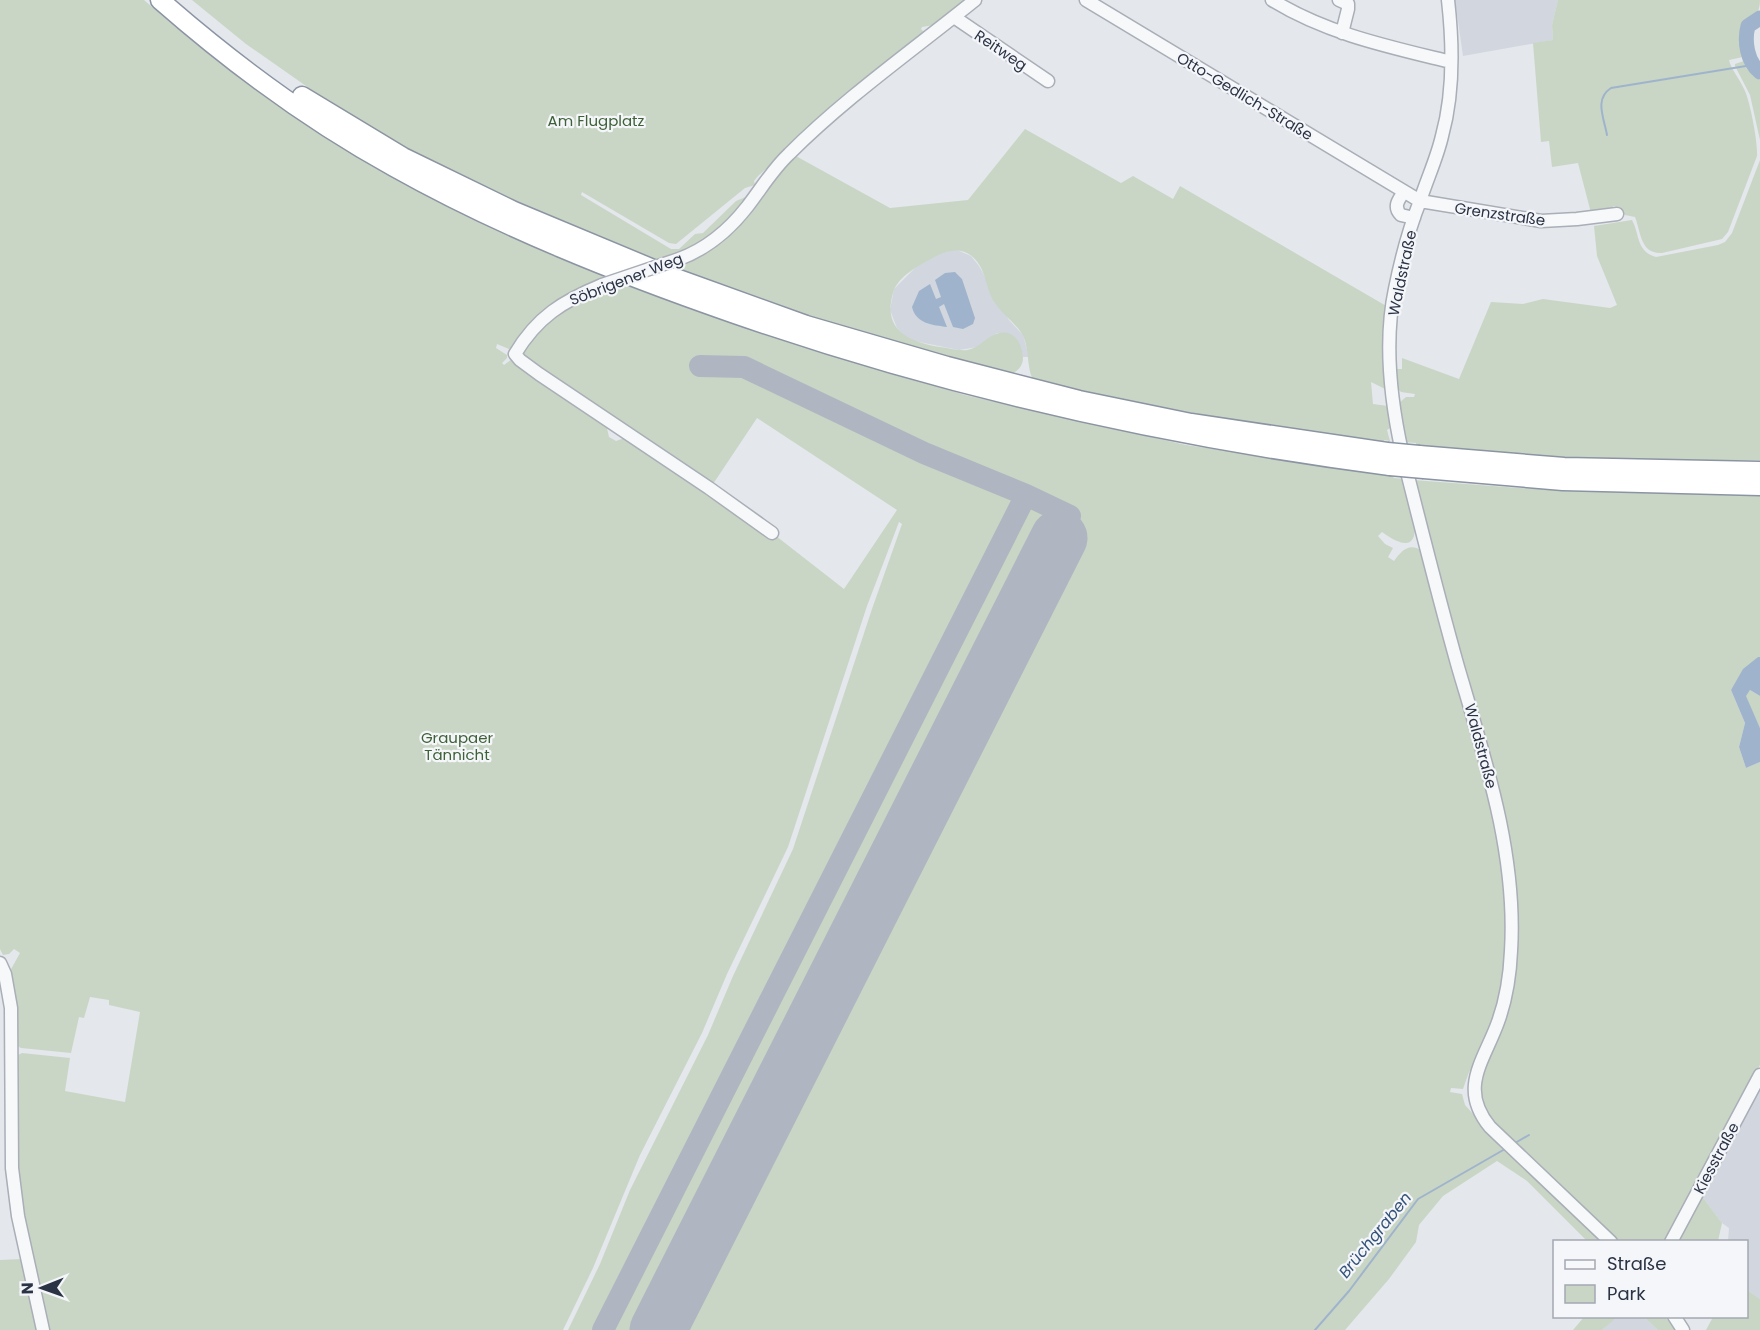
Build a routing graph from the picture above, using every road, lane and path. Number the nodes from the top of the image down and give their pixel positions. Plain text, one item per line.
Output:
1 (160, 0) edge
2 (179, 0) edge
3 (975, 0) edge
4 (1086, 0) edge
5 (1272, 0) edge
6 (1339, 0) edge
7 (1448, 0) edge
8 (954, 17) junction
9 (1342, 33) junction
10 (1451, 62) junction
11 (1048, 81) dead end
12 (1404, 192) junction
13 (1420, 201) junction
14 (1617, 214) dead end
15 (1414, 218) junction
16 (1388, 459) junction
17 (1760, 471) edge
18 (1732, 479) junction
19 (1760, 486) edge
20 (772, 533) dead end
21 (2, 972) edge
22 (1760, 1074) edge
23 (1609, 1240) edge
24 (1672, 1240) edge
25 (43, 1330) edge

1 - 16 highway
2 - 16 highway
3 - 8 street, Söbrigener Weg
4 - 12 street, Otto-Gedlich-Straße
5 - 9 street
6 - 9 street
7 - 10 street, Waldstraße
8 - 11 street, Reitweg
8 - 20 street, Söbrigener Weg, bridge
9 - 10 street
10 - 13 street, Waldstraße
12 - 13 street, Otto-Gedlich-Straße
12 - 15 street
13 - 14 street, Grenzstraße
13 - 15 street, Waldstraße
15 - 23 street, Waldstraße
16 - 18 highway, bridge
17 - 18 highway
18 - 19 highway
21 - 25 street
22 - 24 street, Kiesstraße

